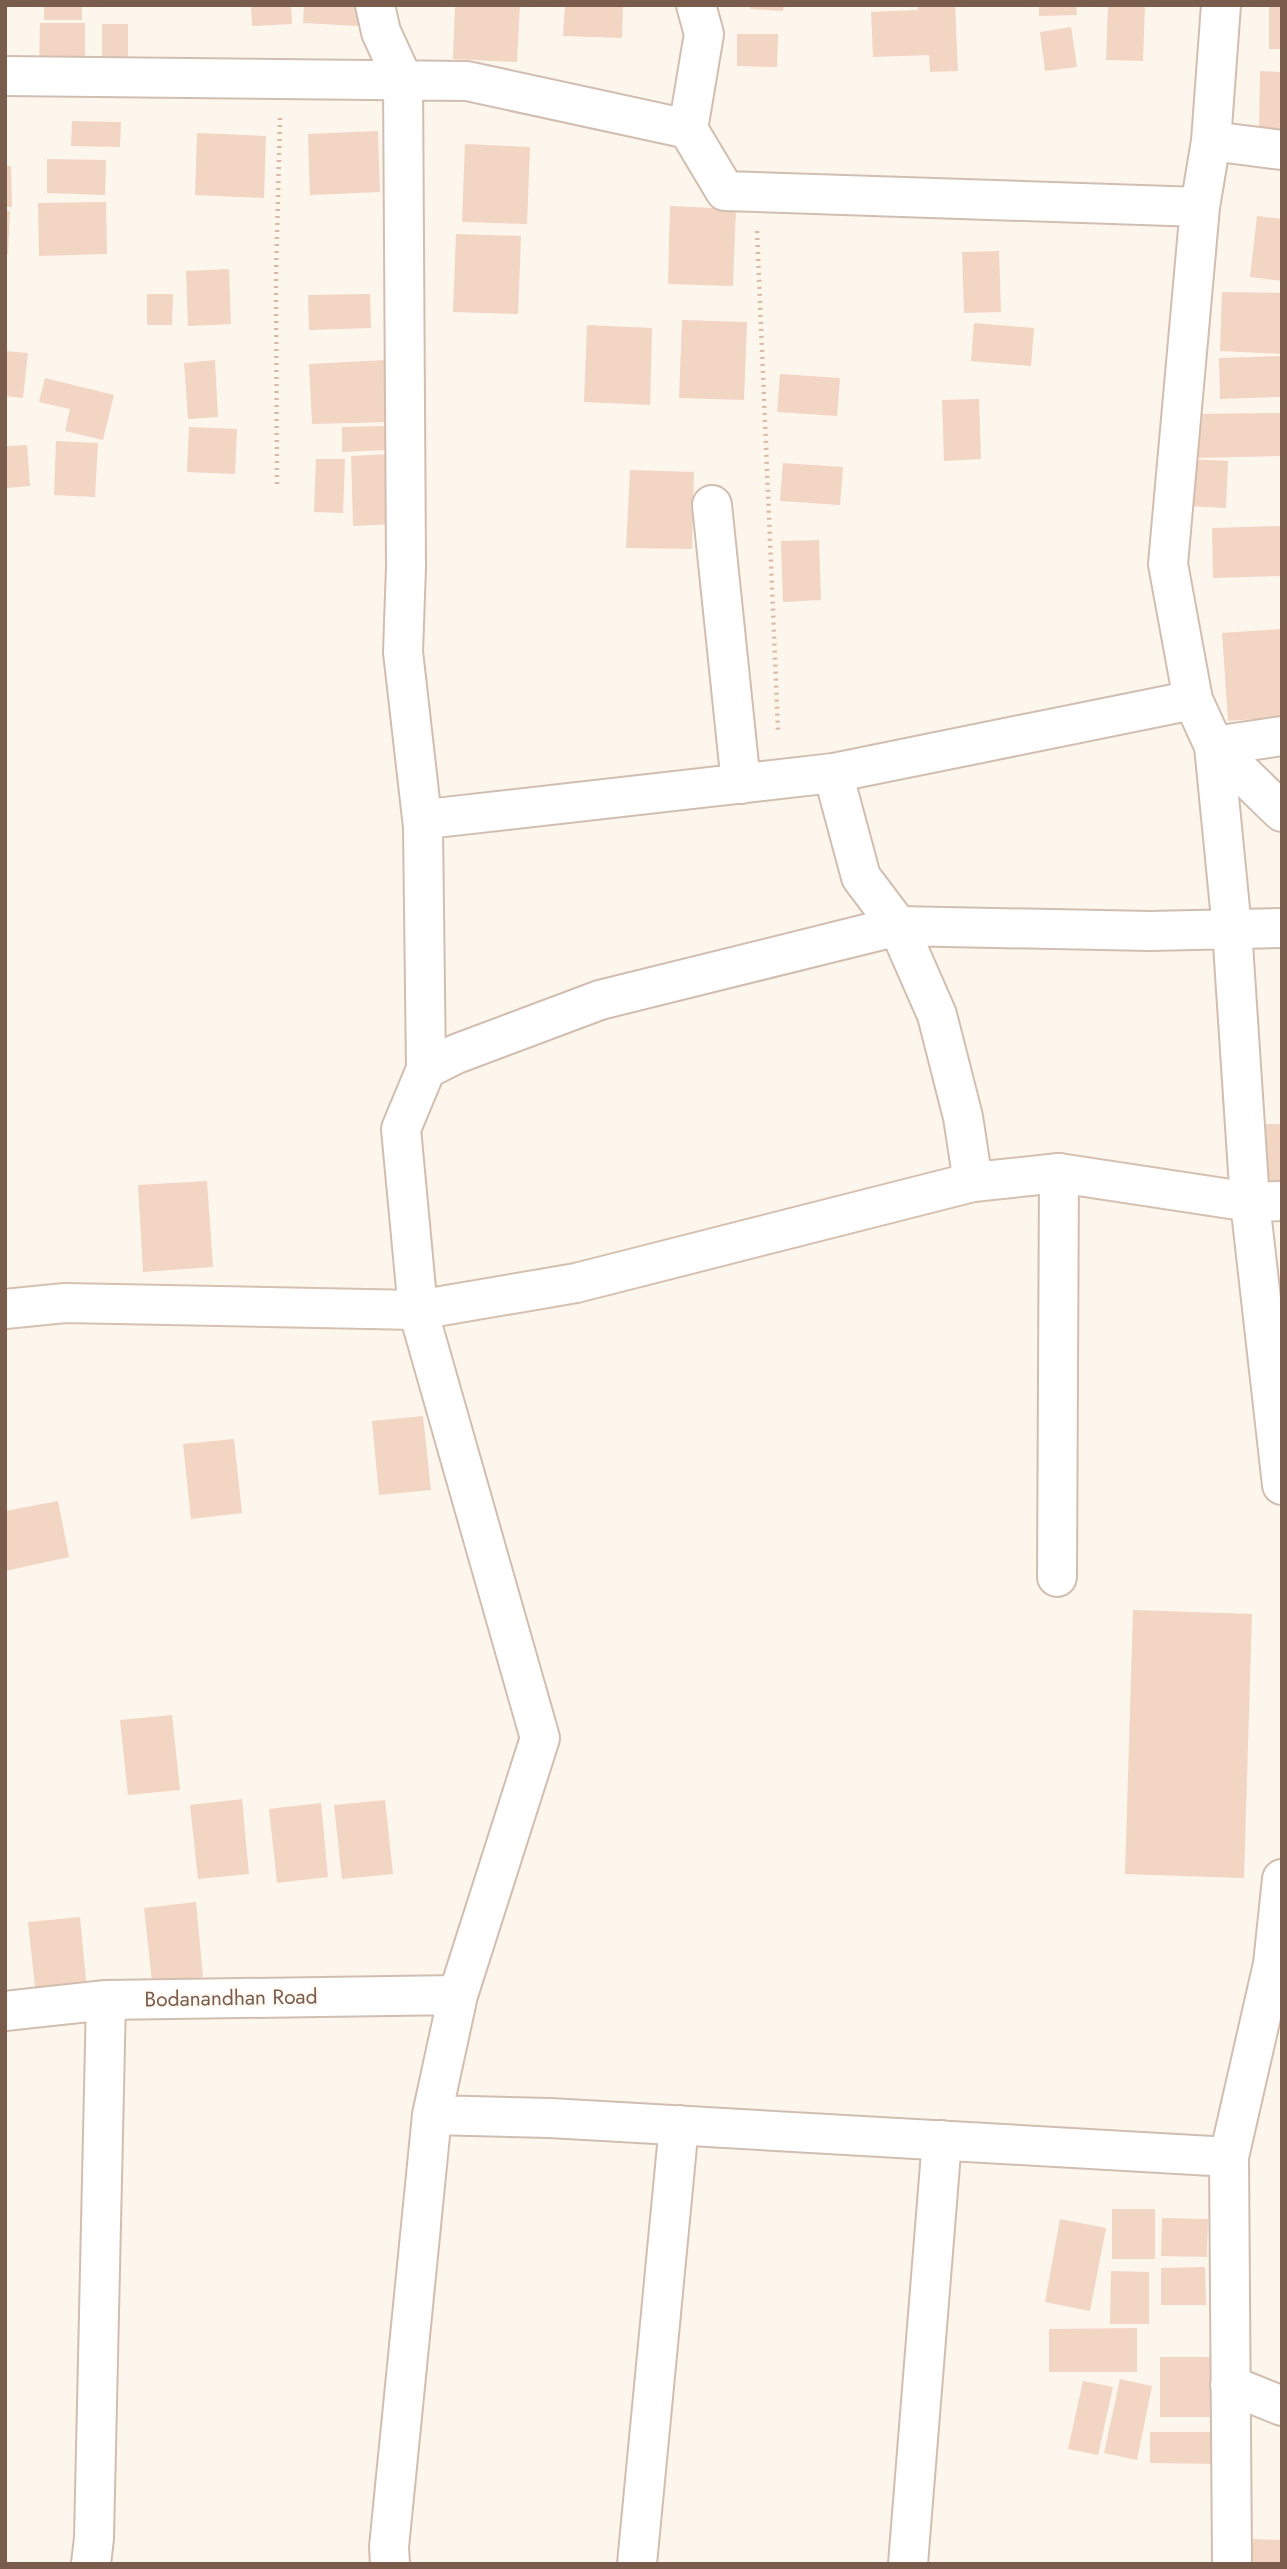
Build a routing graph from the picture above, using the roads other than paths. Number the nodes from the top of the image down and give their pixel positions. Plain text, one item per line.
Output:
1 (375, 5) edge
2 (696, 5) edge
3 (1221, 5) edge
4 (5, 76) edge
5 (403, 80) junction
6 (688, 129) junction
7 (1211, 141) junction
8 (1282, 150) edge
9 (1200, 207) junction
10 (712, 505) dead end
11 (1193, 700) junction
12 (1282, 736) edge
13 (1214, 746) junction
14 (833, 773) junction
15 (741, 783) junction
16 (1282, 812) edge
17 (423, 827) junction
18 (898, 926) junction
19 (1282, 928) edge
20 (1232, 929) junction
21 (426, 1069) junction
22 (1059, 1173) junction
23 (973, 1182) junction
24 (1266, 1202) edge
25 (5, 1310) edge
26 (418, 1310) junction
27 (1282, 1485) edge
28 (1057, 1577) dead end
29 (1282, 1879) edge
30 (1277, 1964) edge
31 (458, 1995) junction
32 (106, 2000) junction
33 (5, 2011) edge
34 (432, 2115) junction
35 (679, 2125) junction
36 (942, 2140) junction
37 (1229, 2157) junction
38 (1230, 2385) junction
39 (1282, 2406) edge
40 (91, 2564) edge
41 (390, 2564) edge
42 (637, 2564) edge
43 (908, 2564) edge
44 (1231, 2564) edge

1 - 5 street
2 - 6 street
3 - 7 street
4 - 5 street
5 - 6 street
5 - 17 street
6 - 9 street
7 - 8 street
7 - 9 street
9 - 11 street
10 - 15 street
11 - 13 street
11 - 14 street
12 - 13 street
13 - 16 street
13 - 20 street
14 - 15 street
14 - 18 street
15 - 17 street
17 - 21 street
18 - 20 street
18 - 21 street
18 - 23 street
19 - 20 street
20 - 24 street
21 - 26 street
22 - 23 street
22 - 24 street
22 - 28 street
23 - 26 street
24 - 27 street
25 - 26 street
26 - 31 street
29 - 30 street
30 - 37 street
31 - 32 street, Bodanandhan Road
31 - 34 street
32 - 33 street, Bodanandhan Road
32 - 40 street
34 - 35 street
34 - 41 street
35 - 36 street
35 - 42 street
36 - 37 street
36 - 43 street
37 - 38 street
38 - 39 street
38 - 44 street

